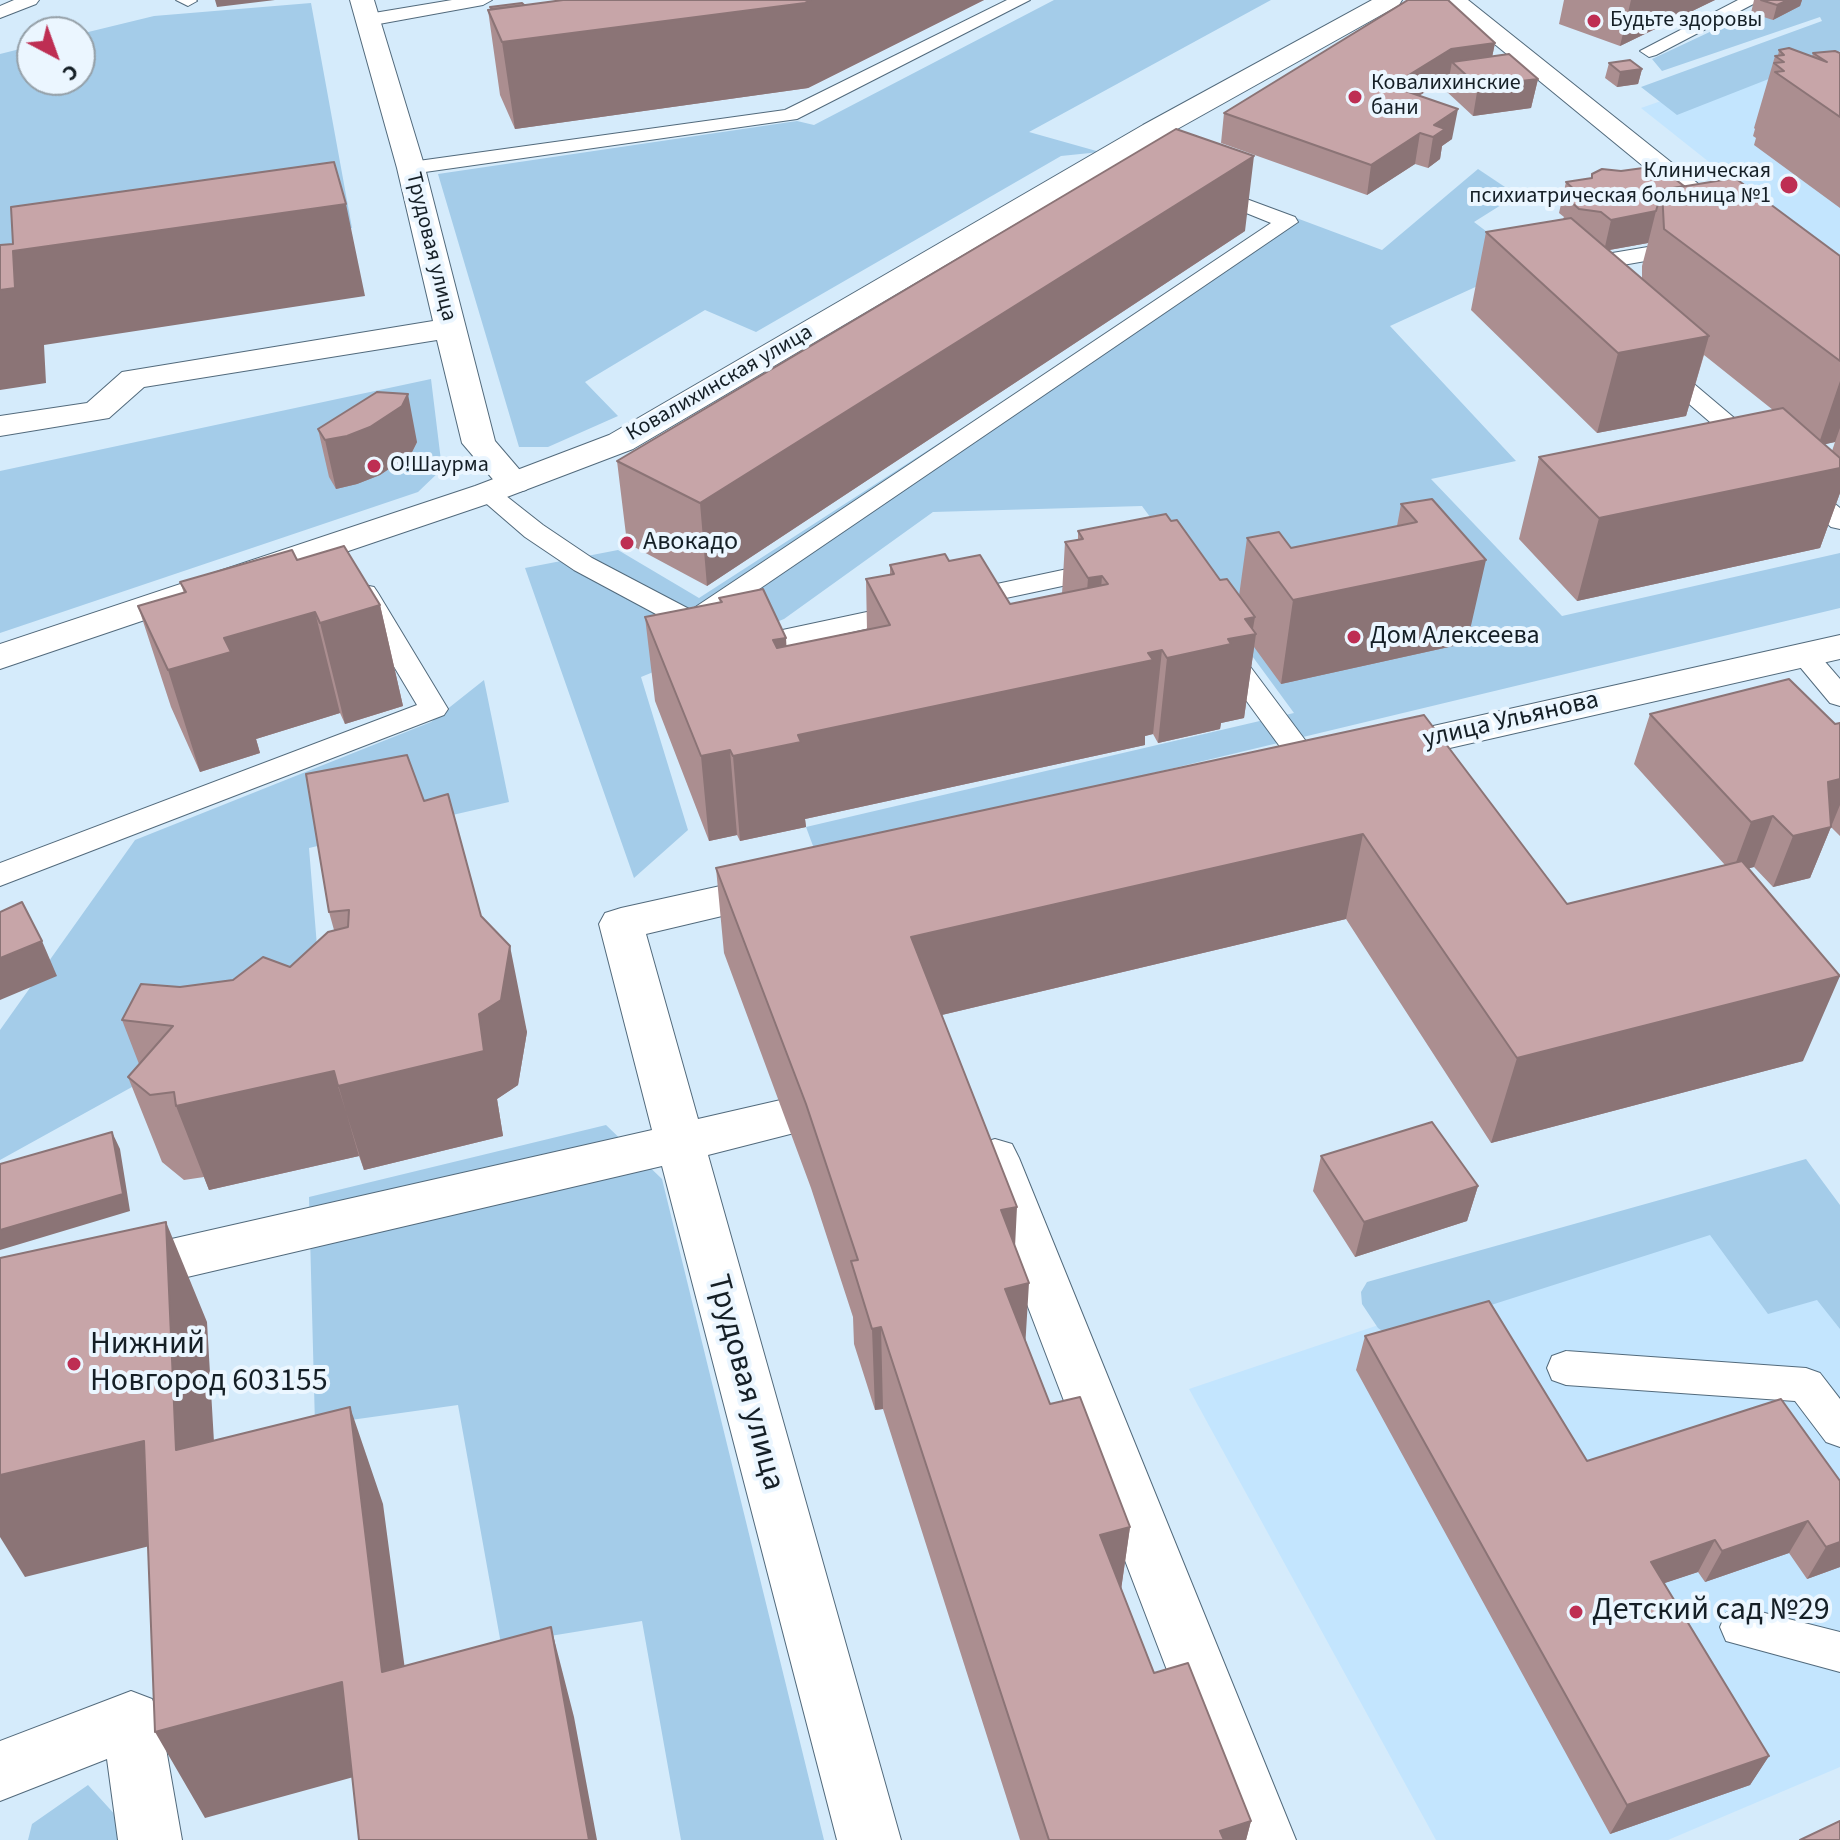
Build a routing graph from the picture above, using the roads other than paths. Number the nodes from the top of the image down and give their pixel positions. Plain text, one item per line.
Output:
1 (30, 0) edge
2 (483, 0) edge
3 (1021, 0) edge
4 (1390, 0) edge
5 (1453, 0) edge
6 (1752, 0) edge
7 (365, 10) edge
8 (0, 12) edge
9 (1649, 51) dead end
10 (411, 168) junction
11 (1188, 183) edge
12 (1748, 238) joint
13 (1547, 271) edge
14 (450, 328) junction
15 (1644, 353) edge
16 (0, 426) edge
17 (500, 488) junction
18 (1840, 521) edge
19 (329, 544) junction
20 (1124, 565) edge
21 (1209, 632) edge
22 (745, 647) edge
23 (1822, 651) edge
24 (0, 657) edge
25 (1840, 697) edge
26 (1310, 767) junction
27 (1265, 777) edge
28 (0, 875) edge
29 (820, 879) edge
30 (976, 1110) edge
31 (785, 1118) edge
32 (679, 1143) junction
33 (77, 1281) edge
34 (1566, 1368) dead end
35 (1840, 1430) edge
36 (1741, 1627) dead end
37 (1840, 1652) edge
38 (0, 1771) edge
39 (150, 1840) edge
40 (869, 1840) edge
41 (1264, 1840) edge

1 - 8 lane
2 - 7 lane
3 - 10 lane
4 - 17 street, Ковалихинская улица
5 - 12 street
6 - 9 lane
7 - 10 street, Трудовая улица
10 - 14 street, Трудовая улица
11 - 17 lane
12 - 13 lane
14 - 16 street
14 - 17 street, Трудовая улица
15 - 18 lane
17 - 19 street, Ковалихинская улица
19 - 24 street, Ковалихинская улица
19 - 28 lane
20 - 22 lane
21 - 26 lane
23 - 25 lane
23 - 26 street, улица Ульянова
26 - 27 street, улица Ульянова
29 - 32 street, Трудовая улица
30 - 41 street
31 - 32 street
32 - 33 street
32 - 40 street, Трудовая улица
34 - 35 lane
36 - 37 lane
38 - 39 street

